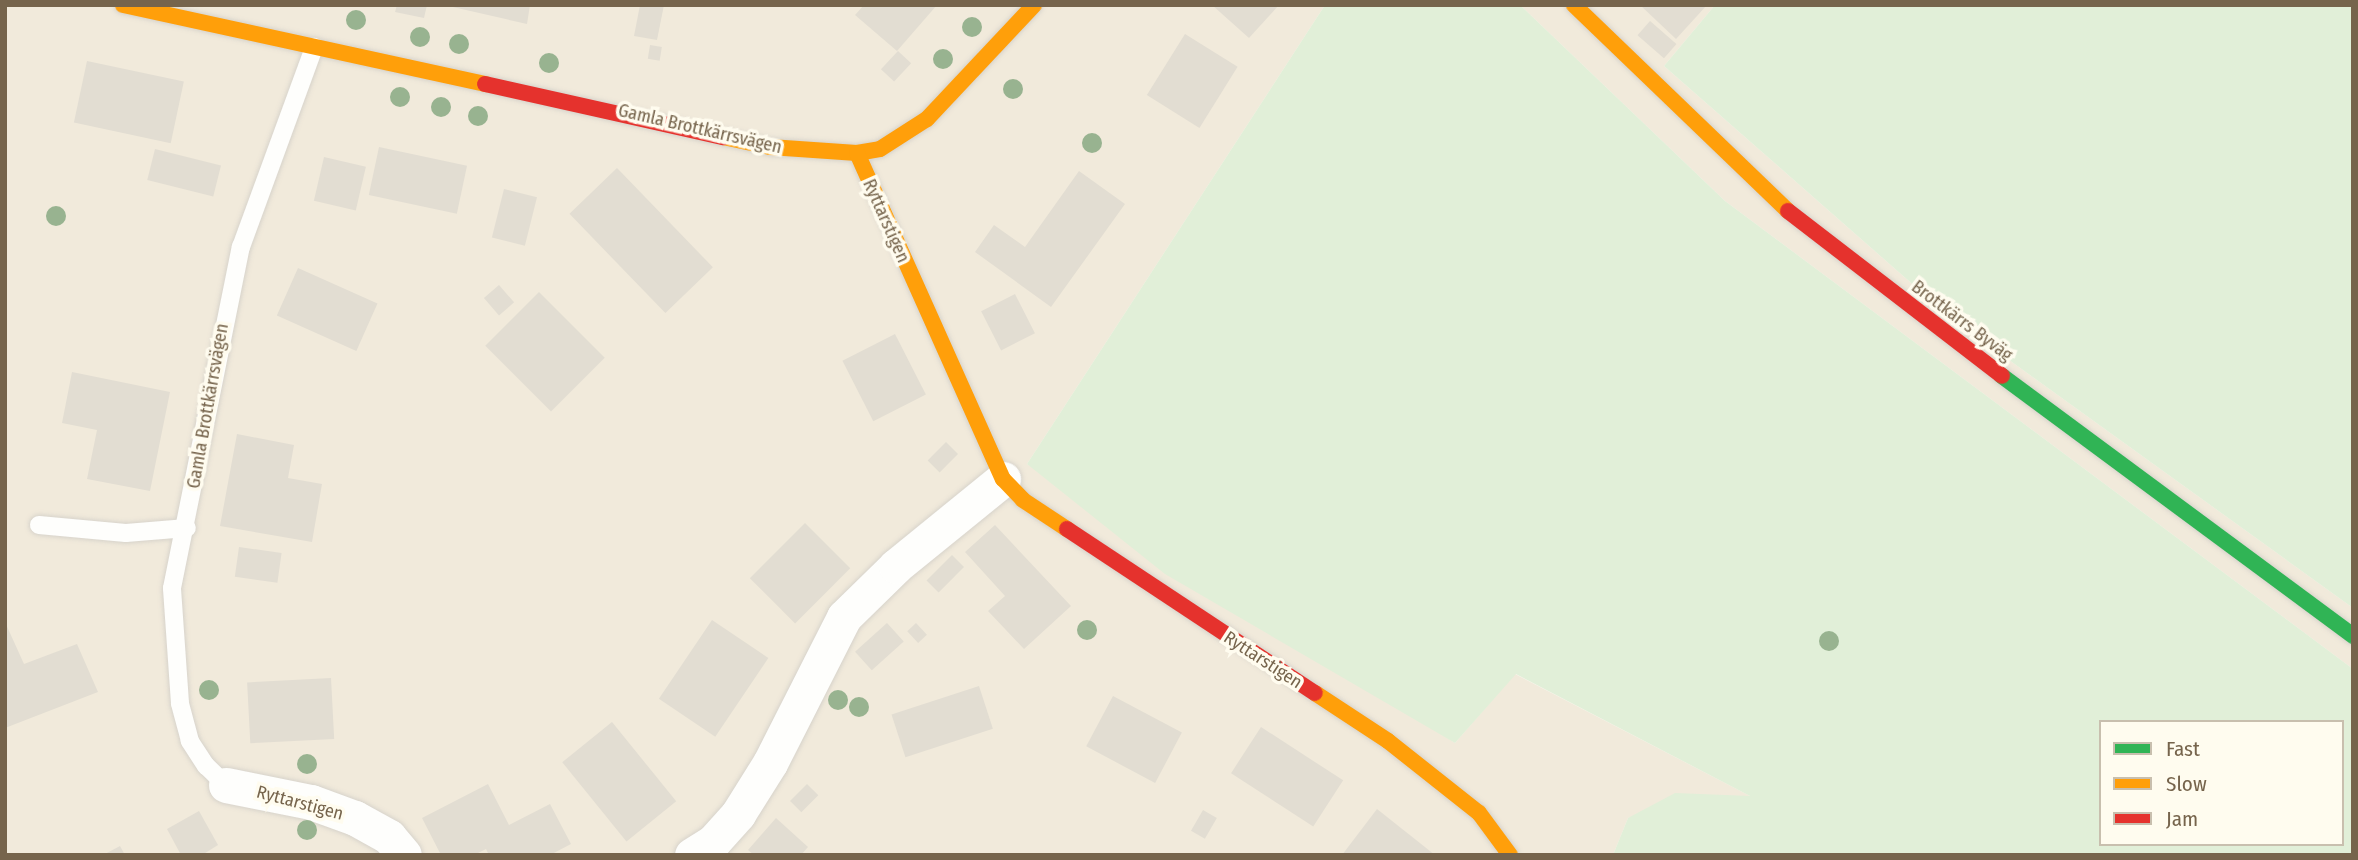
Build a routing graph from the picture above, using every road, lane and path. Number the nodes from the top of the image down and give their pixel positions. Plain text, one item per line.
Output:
1 (123, 5) edge
2 (1034, 5) edge
3 (1574, 5) edge
4 (314, 47) junction
5 (857, 153) junction
6 (1003, 479) junction
7 (39, 525) dead end
8 (187, 528) junction
9 (2353, 636) edge
10 (226, 785) joint
11 (707, 850) edge
12 (404, 855) edge
13 (1510, 855) edge

1 - 4 street, Gamla Brottkärrsvägen
2 - 5 street, Gamla Brottkärrsvägen
3 - 9 street, Brottkärrs Byväg
4 - 5 street, Gamla Brottkärrsvägen
4 - 8 lane, Gamla Brottkärrsvägen
5 - 6 street, Ryttarstigen
6 - 11 street
6 - 13 street, Ryttarstigen
7 - 8 lane
8 - 10 lane, Gamla Brottkärrsvägen
10 - 12 street, Ryttarstigen

